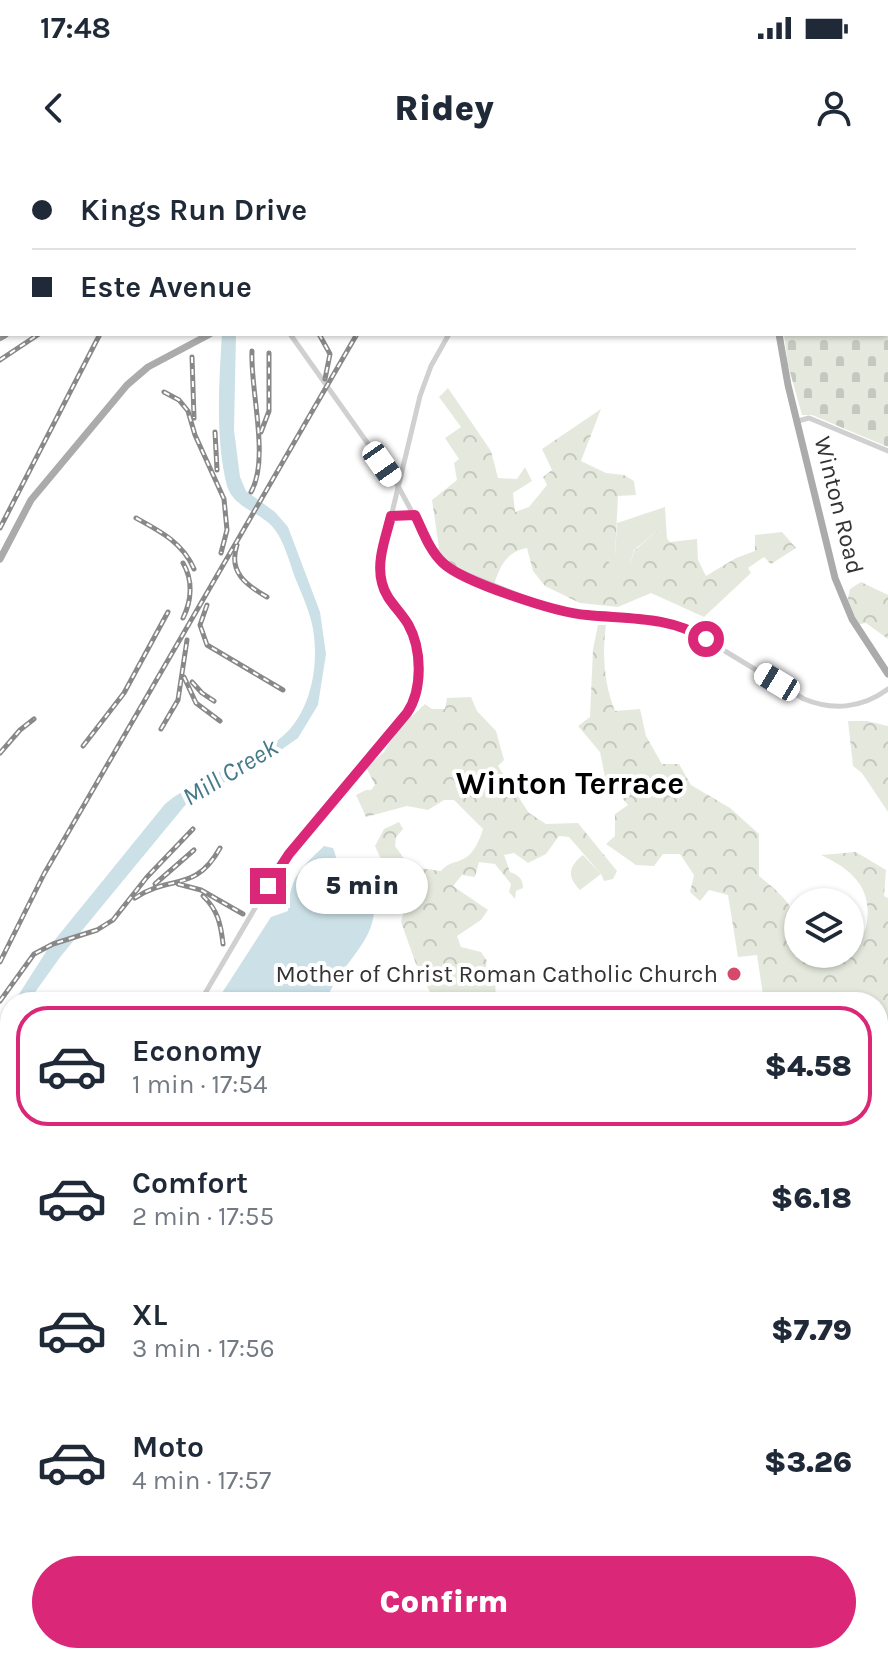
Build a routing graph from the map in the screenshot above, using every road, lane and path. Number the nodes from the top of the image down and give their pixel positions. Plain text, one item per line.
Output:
1 (206, 336) edge
2 (291, 336) edge
3 (448, 336) edge
4 (779, 336) edge
5 (798, 421) junction
6 (888, 451) edge
7 (398, 486) junction
8 (415, 515) junction
9 (391, 516) junction
10 (0, 559) edge
11 (888, 674) edge
12 (888, 689) edge
13 (206, 992) edge

1 - 10 main road
2 - 7 street
3 - 7 street
4 - 5 main road, Winton Road
5 - 6 street
5 - 11 main road, Winton Road
7 - 8 street
7 - 9 street
8 - 9 street
8 - 12 street
9 - 13 street

